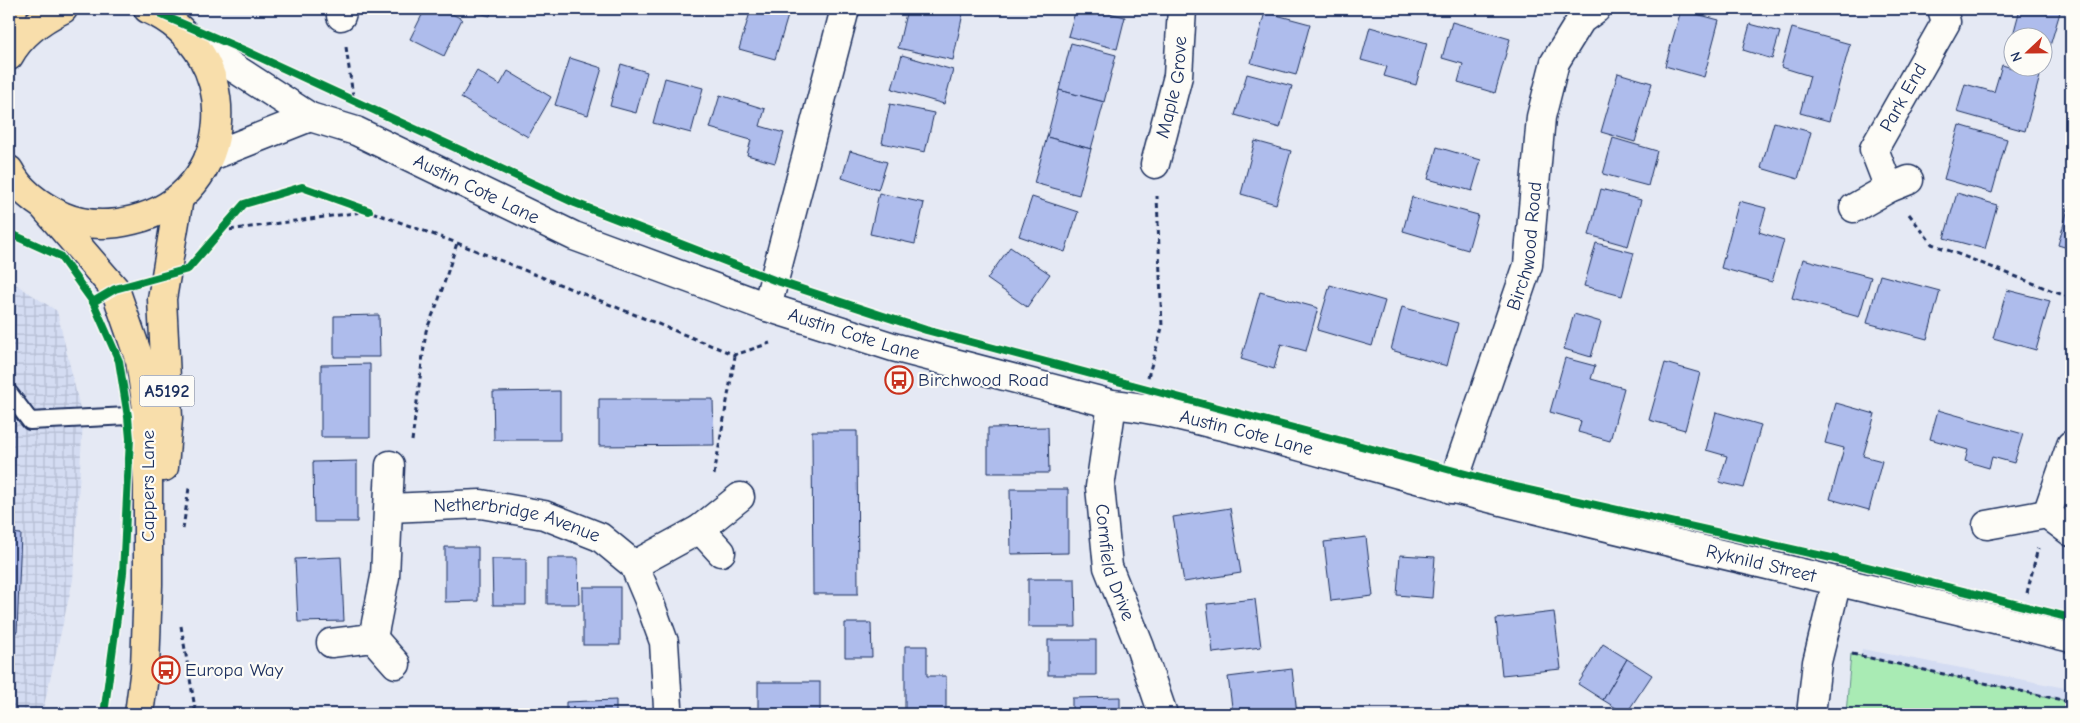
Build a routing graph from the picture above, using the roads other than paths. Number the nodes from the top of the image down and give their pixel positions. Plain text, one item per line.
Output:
1 (13, 9) edge
2 (63, 9) edge
3 (148, 9) edge
4 (845, 9) edge
5 (1182, 9) edge
6 (1942, 9) edge
7 (1581, 12) edge
8 (9, 30) edge
9 (194, 42) junction
10 (9, 56) edge
11 (310, 117) junction
12 (209, 157) junction
13 (1155, 164) road end
14 (9, 170) edge
15 (180, 198) junction
16 (29, 199) edge
17 (1854, 208) dead end
18 (767, 307) junction
19 (9, 393) edge
20 (1112, 404) junction
21 (148, 415) junction
22 (2071, 445) edge
23 (390, 465) road end
24 (1451, 488) junction
25 (732, 503) road end
26 (389, 508) junction
27 (2047, 514) junction
28 (1987, 525) dead end
29 (700, 529) junction
30 (2071, 532) edge
31 (721, 552) dead end
32 (634, 565) junction
33 (1838, 581) junction
34 (148, 585) junction
35 (373, 638) junction
36 (2071, 638) edge
37 (331, 644) dead end
38 (396, 664) dead end
39 (139, 714) edge
40 (667, 714) edge
41 (1163, 714) edge
42 (1811, 714) edge

1 - 8 highway
2 - 10 highway
3 - 9 highway
4 - 18 street
5 - 13 street, Maple Grove
6 - 17 street, Park End
7 - 24 street, Birchwood Road
9 - 11 street, Austin Cote Lane
9 - 12 highway
11 - 12 street
11 - 18 street, Austin Cote Lane
12 - 15 highway
14 - 16 highway, Cappers Lane
15 - 16 highway
15 - 34 highway, Cappers Lane / A5192
16 - 21 highway, Cappers Lane / A5192
18 - 20 street, Austin Cote Lane
19 - 21 lane
20 - 24 street, Austin Cote Lane
20 - 41 street, Cornfield Drive
21 - 34 highway, Cappers Lane / A5192
22 - 27 street
23 - 26 street
24 - 33 street, Ryknild Street
25 - 29 street
26 - 32 street, Netherbridge Avenue
26 - 35 street
27 - 28 street
27 - 30 street
29 - 31 street
29 - 32 street
32 - 40 street
33 - 36 street, Ryknild Street
33 - 42 street
34 - 39 highway, Cappers Lane / A5192
35 - 37 street
35 - 38 street

